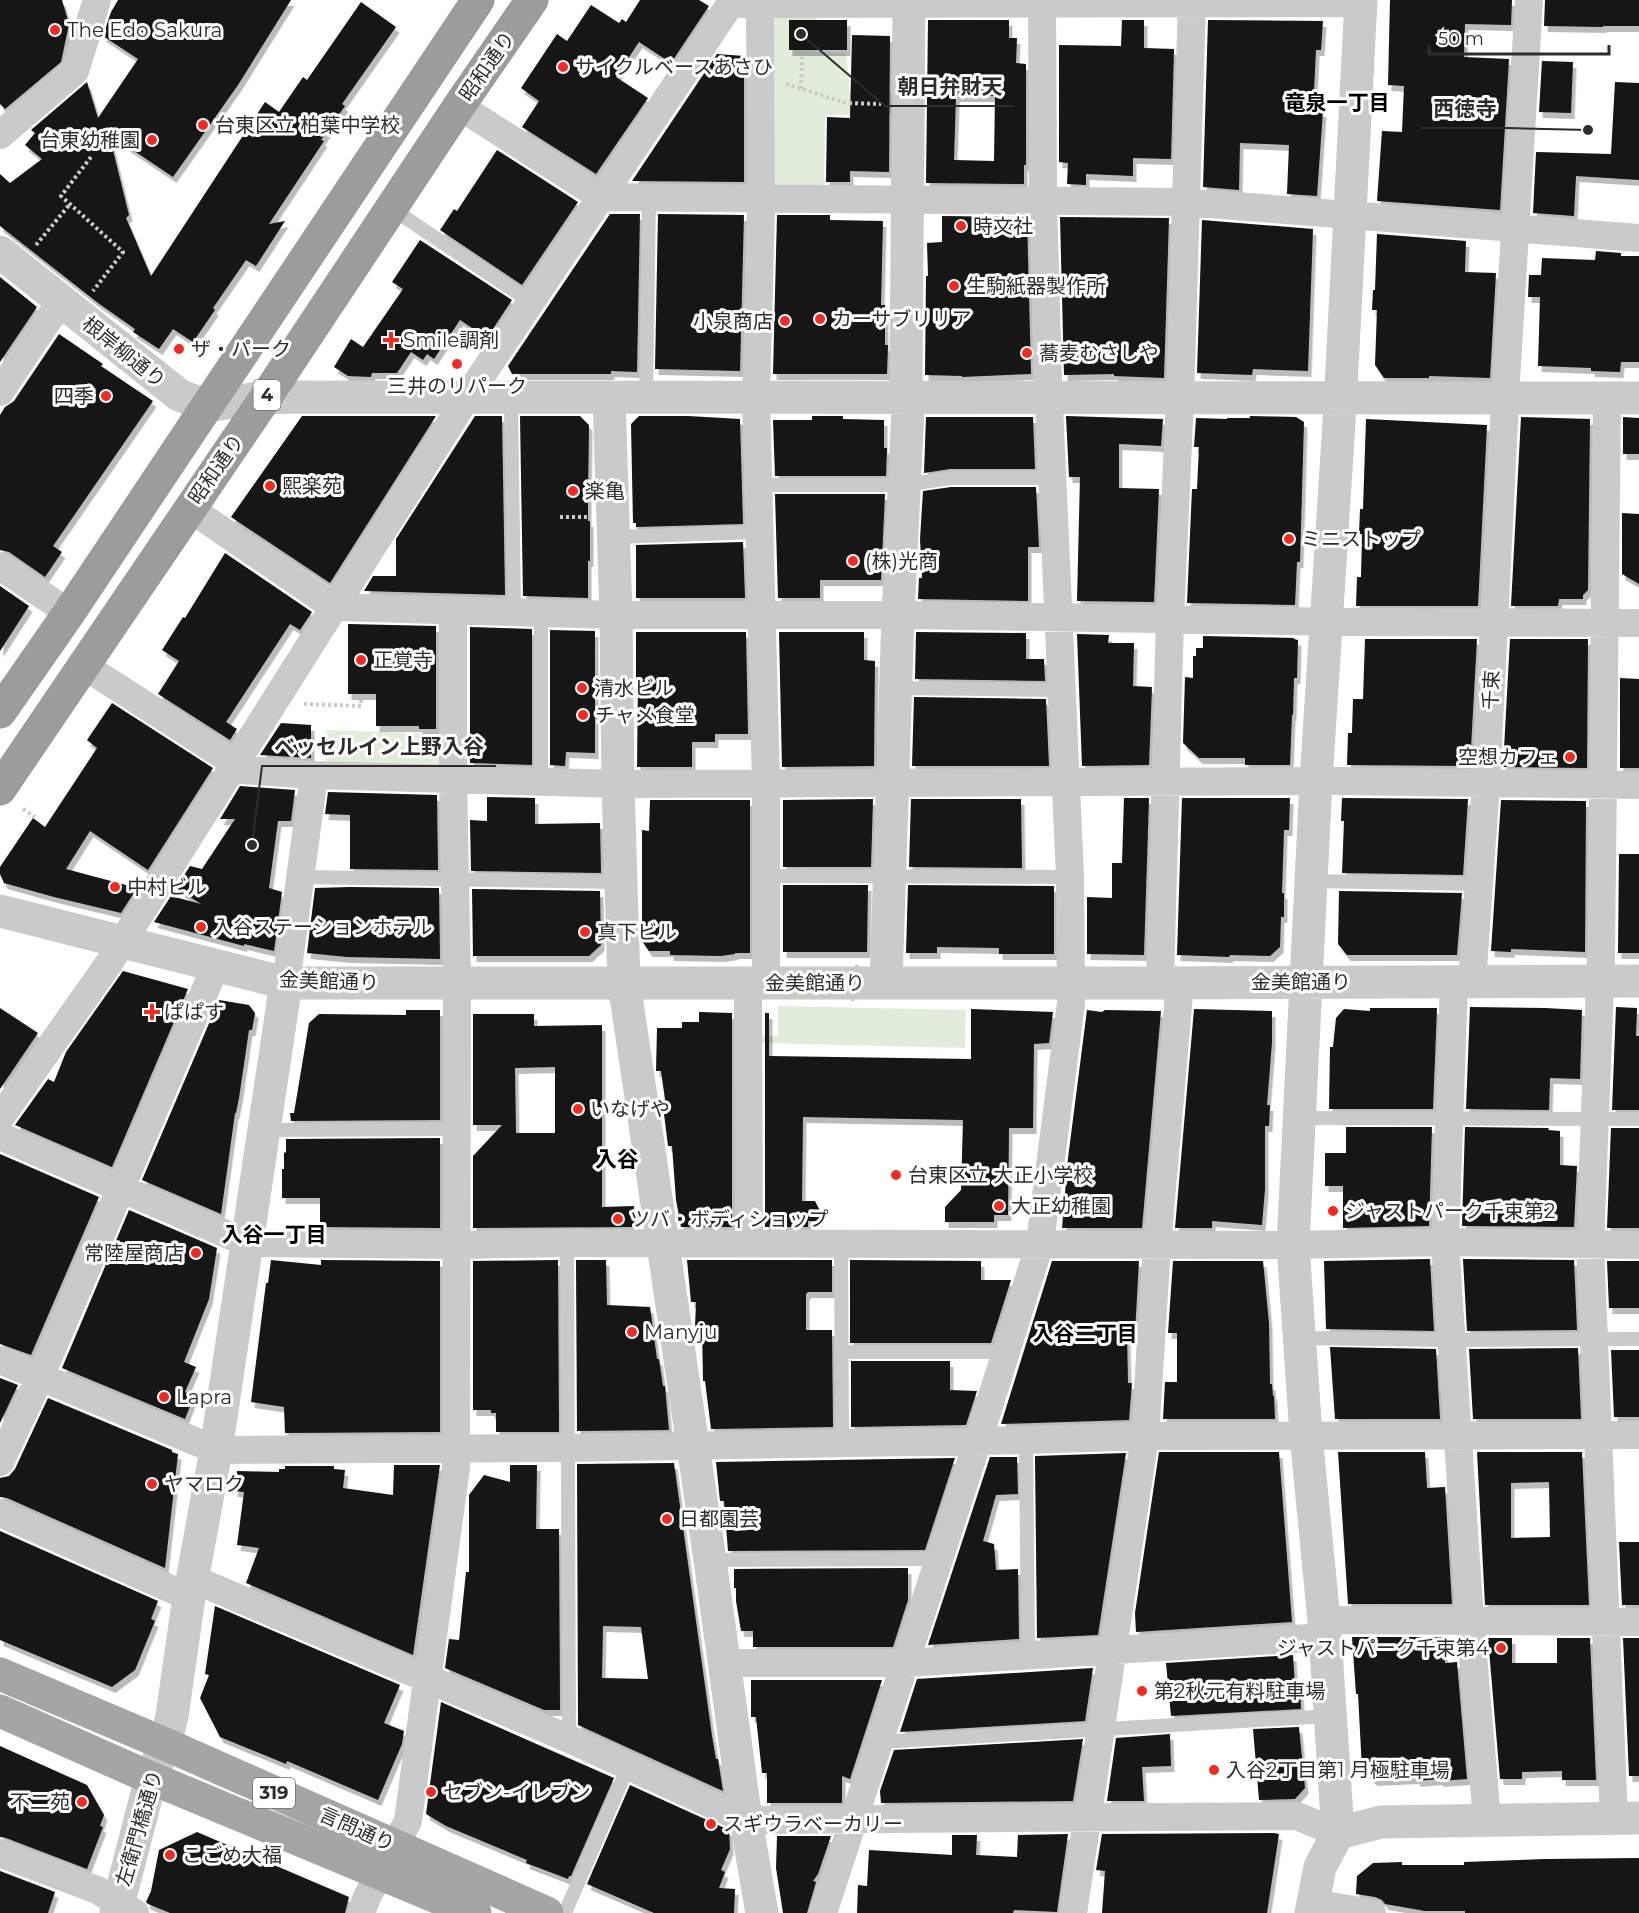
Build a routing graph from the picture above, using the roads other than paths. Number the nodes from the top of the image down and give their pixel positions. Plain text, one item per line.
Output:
1 (97, 0) edge
2 (478, 0) edge
3 (532, 0) edge
4 (1529, 0) edge
5 (737, 2) edge
6 (909, 2) edge
7 (1042, 2) edge
8 (1192, 2) edge
9 (1361, 2) edge
10 (459, 106) junction
11 (1, 133) edge
12 (602, 197) junction
13 (649, 198) junction
14 (761, 199) junction
15 (909, 200) junction
16 (1043, 201) junction
17 (1185, 202) junction
18 (391, 208) junction
19 (1350, 214) junction
20 (1516, 228) junction
21 (1639, 238) edge
22 (0, 252) edge
23 (63, 302) junction
24 (531, 302) junction
25 (0, 392) edge
26 (266, 396) junction
27 (466, 397) junction
28 (511, 397) junction
29 (609, 397) junction
30 (646, 397) junction
31 (756, 397) junction
32 (908, 397) junction
33 (1050, 397) junction
34 (1180, 398) junction
35 (1340, 398) junction
36 (1507, 398) junction
37 (1607, 398) junction
38 (1639, 398) edge
39 (207, 406) junction
40 (1054, 478) junction
41 (757, 485) junction
42 (904, 485) junction
43 (189, 508) junction
44 (601, 527) junction
45 (759, 532) junction
46 (0, 567) edge
47 (334, 607) junction
48 (453, 610) junction
49 (527, 613) junction
50 (69, 614) junction
51 (616, 615) junction
52 (760, 615) junction
53 (898, 615) junction
54 (1058, 617) junction
55 (1170, 618) junction
56 (1325, 622) junction
57 (1495, 623) junction
58 (1604, 623) junction
59 (1639, 623) edge
60 (83, 664) junction
61 (896, 688) junction
62 (1062, 690) junction
63 (0, 712) edge
64 (235, 763) junction
65 (314, 775) junction
66 (453, 779) junction
67 (1316, 781) junction
68 (541, 782) junction
69 (1065, 782) junction
70 (766, 783) junction
71 (893, 783) junction
72 (1165, 783) junction
73 (1486, 783) junction
74 (618, 784) junction
75 (1604, 785) junction
76 (1639, 785) edge
77 (11, 799) edge
78 (765, 876) junction
79 (301, 877) junction
80 (890, 877) junction
81 (1070, 877) junction
82 (455, 879) junction
83 (1311, 881) junction
84 (621, 882) junction
85 (1479, 884) junction
86 (0, 911) edge
87 (123, 942) junction
88 (216, 965) junction
89 (1639, 981) edge
90 (1306, 982) junction
91 (1463, 982) junction
92 (1601, 982) junction
93 (286, 983) junction
94 (457, 983) junction
95 (624, 983) junction
96 (757, 983) junction
97 (886, 983) junction
98 (1071, 983) junction
99 (1170, 983) junction
100 (0, 1118) edge
101 (1298, 1118) junction
102 (1450, 1119) junction
103 (1639, 1119) edge
104 (1595, 1120) junction
105 (457, 1129) junction
106 (264, 1130) junction
107 (0, 1136) edge
108 (121, 1188) junction
109 (1445, 1242) junction
110 (247, 1243) junction
111 (567, 1243) junction
112 (749, 1243) junction
113 (841, 1243) junction
114 (1040, 1243) junction
115 (663, 1244) junction
116 (456, 1245) junction
117 (1157, 1245) junction
118 (1293, 1245) junction
119 (1590, 1245) junction
120 (1639, 1245) edge
121 (1299, 1338) junction
122 (1639, 1339) edge
123 (1452, 1340) junction
124 (1593, 1340) junction
125 (841, 1352) junction
126 (1005, 1352) junction
127 (0, 1360) edge
128 (40, 1377) junction
129 (1306, 1435) junction
130 (1459, 1435) junction
131 (1597, 1435) junction
132 (1639, 1435) edge
133 (1145, 1436) junction
134 (1026, 1440) junction
135 (977, 1441) junction
136 (842, 1443) junction
137 (692, 1445) junction
138 (456, 1448) junction
139 (567, 1448) junction
140 (216, 1450) junction
141 (0, 1462) edge
142 (0, 1513) edge
143 (939, 1558) junction
144 (710, 1560) junction
145 (191, 1588) junction
146 (1470, 1621) junction
147 (1606, 1622) junction
148 (1639, 1622) edge
149 (1324, 1629) junction
150 (1112, 1650) junction
151 (1028, 1655) junction
152 (724, 1663) junction
153 (905, 1663) junction
154 (0, 1674) edge
155 (428, 1678) junction
156 (0, 1711) edge
157 (1330, 1716) junction
158 (1100, 1731) junction
159 (567, 1738) junction
160 (879, 1742) junction
161 (165, 1744) junction
162 (628, 1767) junction
163 (151, 1778) junction
164 (1087, 1818) junction
165 (855, 1819) junction
166 (1626, 1819) edge
167 (746, 1820) junction
168 (1487, 1820) junction
169 (1338, 1833) junction
170 (0, 1853) edge
171 (387, 1859) junction
172 (1311, 1908) edge
173 (123, 1910) edge
174 (362, 1913) edge
175 (475, 1913) edge
176 (548, 1913) edge
177 (565, 1913) edge
178 (762, 1913) edge
179 (823, 1913) edge
180 (1073, 1913) edge
181 (1372, 1913) edge

1 - 11 street
2 - 39 highway, 4
3 - 10 highway, 昭和通り / 4
4 - 20 street, 千束
5 - 6 street
5 - 12 street
5 - 14 street
6 - 7 street
6 - 15 street
7 - 8 street
7 - 16 street
8 - 9 street
8 - 17 street
9 - 19 street
10 - 12 street
10 - 18 highway, 昭和通り / 4
12 - 13 street
12 - 24 street
13 - 14 street
13 - 30 lane
14 - 15 street
14 - 31 street
15 - 16 street
15 - 32 street
16 - 17 street
16 - 33 street
17 - 19 street
17 - 34 street
18 - 24 lane
18 - 26 highway, 昭和通り / 4
19 - 20 street
19 - 35 street
20 - 21 street
20 - 36 street, 千束
22 - 23 street, 根岸柳通り
23 - 25 street
23 - 39 street, 根岸柳通り
24 - 27 street
26 - 27 street
26 - 39 street
26 - 43 highway, 昭和通り / 4
27 - 28 street
27 - 47 street
28 - 29 street
28 - 49 lane
29 - 30 street
29 - 44 street
30 - 31 street
31 - 32 street
31 - 41 street
32 - 33 street
32 - 42 street
33 - 34 street
33 - 40 street
34 - 35 street
34 - 55 street
35 - 36 street
35 - 56 street
36 - 37 street
36 - 57 street, 千束
37 - 38 street
37 - 58 street
39 - 50 highway, 4
40 - 42 lane
40 - 54 street
41 - 42 lane
41 - 45 street
42 - 53 street
43 - 47 street
43 - 60 highway, 昭和通り / 4
44 - 45 lane
44 - 51 street
45 - 52 street
46 - 50 street
47 - 48 street
47 - 64 street
48 - 49 street
48 - 66 street
49 - 51 street
49 - 68 lane
50 - 63 highway, 4
51 - 52 street
51 - 74 street
52 - 53 street
52 - 70 street
53 - 54 street
53 - 61 street
54 - 55 street
54 - 62 street
55 - 56 street
55 - 72 street
56 - 57 street
56 - 67 street
57 - 58 street
57 - 73 street, 千束
58 - 59 street
58 - 75 street
60 - 64 street
60 - 77 highway, 昭和通り / 4
61 - 62 lane
61 - 71 street
62 - 69 street
64 - 65 street
64 - 87 street
65 - 66 street
65 - 79 street
66 - 68 street
66 - 82 street
67 - 72 street
67 - 73 street
67 - 83 street
68 - 74 street
69 - 71 street
69 - 72 street
69 - 81 street
70 - 71 street
70 - 74 street
70 - 78 street
71 - 80 street
72 - 99 street
73 - 75 street
73 - 85 street, 千束
74 - 84 street
75 - 76 street
75 - 92 street
78 - 80 lane
78 - 96 street
79 - 82 lane
79 - 93 street
80 - 81 lane
80 - 97 street
81 - 98 street
82 - 84 lane
82 - 94 street
83 - 85 lane
83 - 90 street
84 - 95 street
85 - 91 street, 千束
86 - 87 street, 金美館通り
87 - 88 street, 金美館通り
87 - 100 street
88 - 93 street, 金美館通り
88 - 108 street
89 - 92 street, 金美館通り
90 - 91 street, 金美館通り
90 - 99 street, 金美館通り
90 - 101 street
91 - 92 street, 金美館通り
91 - 102 street, 千束
92 - 104 street
93 - 94 street, 金美館通り
93 - 106 street, 左衛門橋通り
94 - 95 street, 金美館通り
94 - 105 street
95 - 96 street, 金美館通り
95 - 115 street
96 - 97 street, 金美館通り
96 - 112 street
97 - 98 street, 金美館通り
98 - 99 street, 金美館通り
98 - 114 street
99 - 117 street
101 - 102 lane
101 - 118 street
102 - 104 lane
102 - 109 street, 千束
103 - 104 lane
104 - 119 street
105 - 106 lane
105 - 116 street
106 - 110 street, 左衛門橋通り
107 - 108 street
108 - 110 street
108 - 128 street
109 - 118 street
109 - 119 street
109 - 123 street, 千束
110 - 116 street
110 - 140 street, 左衛門橋通り
111 - 115 street
111 - 116 street
111 - 139 lane
112 - 113 street
112 - 115 street
113 - 114 street
113 - 125 lane
114 - 117 street
114 - 126 street
115 - 137 street
116 - 138 street
117 - 118 street
117 - 133 street
118 - 121 street
119 - 120 street
119 - 124 street
121 - 123 lane
121 - 129 street
122 - 124 lane
123 - 124 lane
123 - 130 street, 千束
124 - 131 street
125 - 126 lane
125 - 136 lane
126 - 135 street
127 - 128 street
128 - 140 street
128 - 141 street
129 - 130 street
129 - 133 street
129 - 149 street
130 - 131 street
130 - 146 street, 千束
131 - 132 street
131 - 147 street
133 - 134 street
133 - 150 street
134 - 135 street
134 - 151 lane
135 - 136 street
135 - 143 street
136 - 137 street
137 - 139 street
137 - 144 street
138 - 139 street
138 - 140 street
138 - 155 street
139 - 159 lane
140 - 145 street, 左衛門橋通り
142 - 145 street
143 - 144 lane
143 - 153 street
144 - 152 street
145 - 155 street
145 - 161 street, 左衛門橋通り
146 - 147 street
146 - 149 street
146 - 168 street, 千束
147 - 148 street
147 - 166 street
149 - 150 street
149 - 157 street
150 - 151 street
150 - 158 street
151 - 153 street
152 - 153 street
152 - 167 street
153 - 160 street
154 - 161 main road, 言問通り / 319
155 - 159 street
155 - 171 street
156 - 163 main road, 言問通り / 319
157 - 158 lane
157 - 169 street
158 - 160 lane
158 - 164 street
159 - 162 street
160 - 165 street
161 - 163 street, 左衛門橋通り
161 - 171 main road, 言問通り / 319
162 - 167 street
162 - 177 lane
163 - 171 main road, 言問通り / 319
163 - 173 street, 左衛門橋通り
164 - 165 street
164 - 169 street
164 - 180 street
165 - 167 street
165 - 179 street
166 - 168 street
167 - 178 street
168 - 169 street
169 - 172 street
170 - 173 street
171 - 174 street
171 - 175 main road, 言問通り / 319
171 - 176 main road, 言問通り / 319
172 - 181 street

